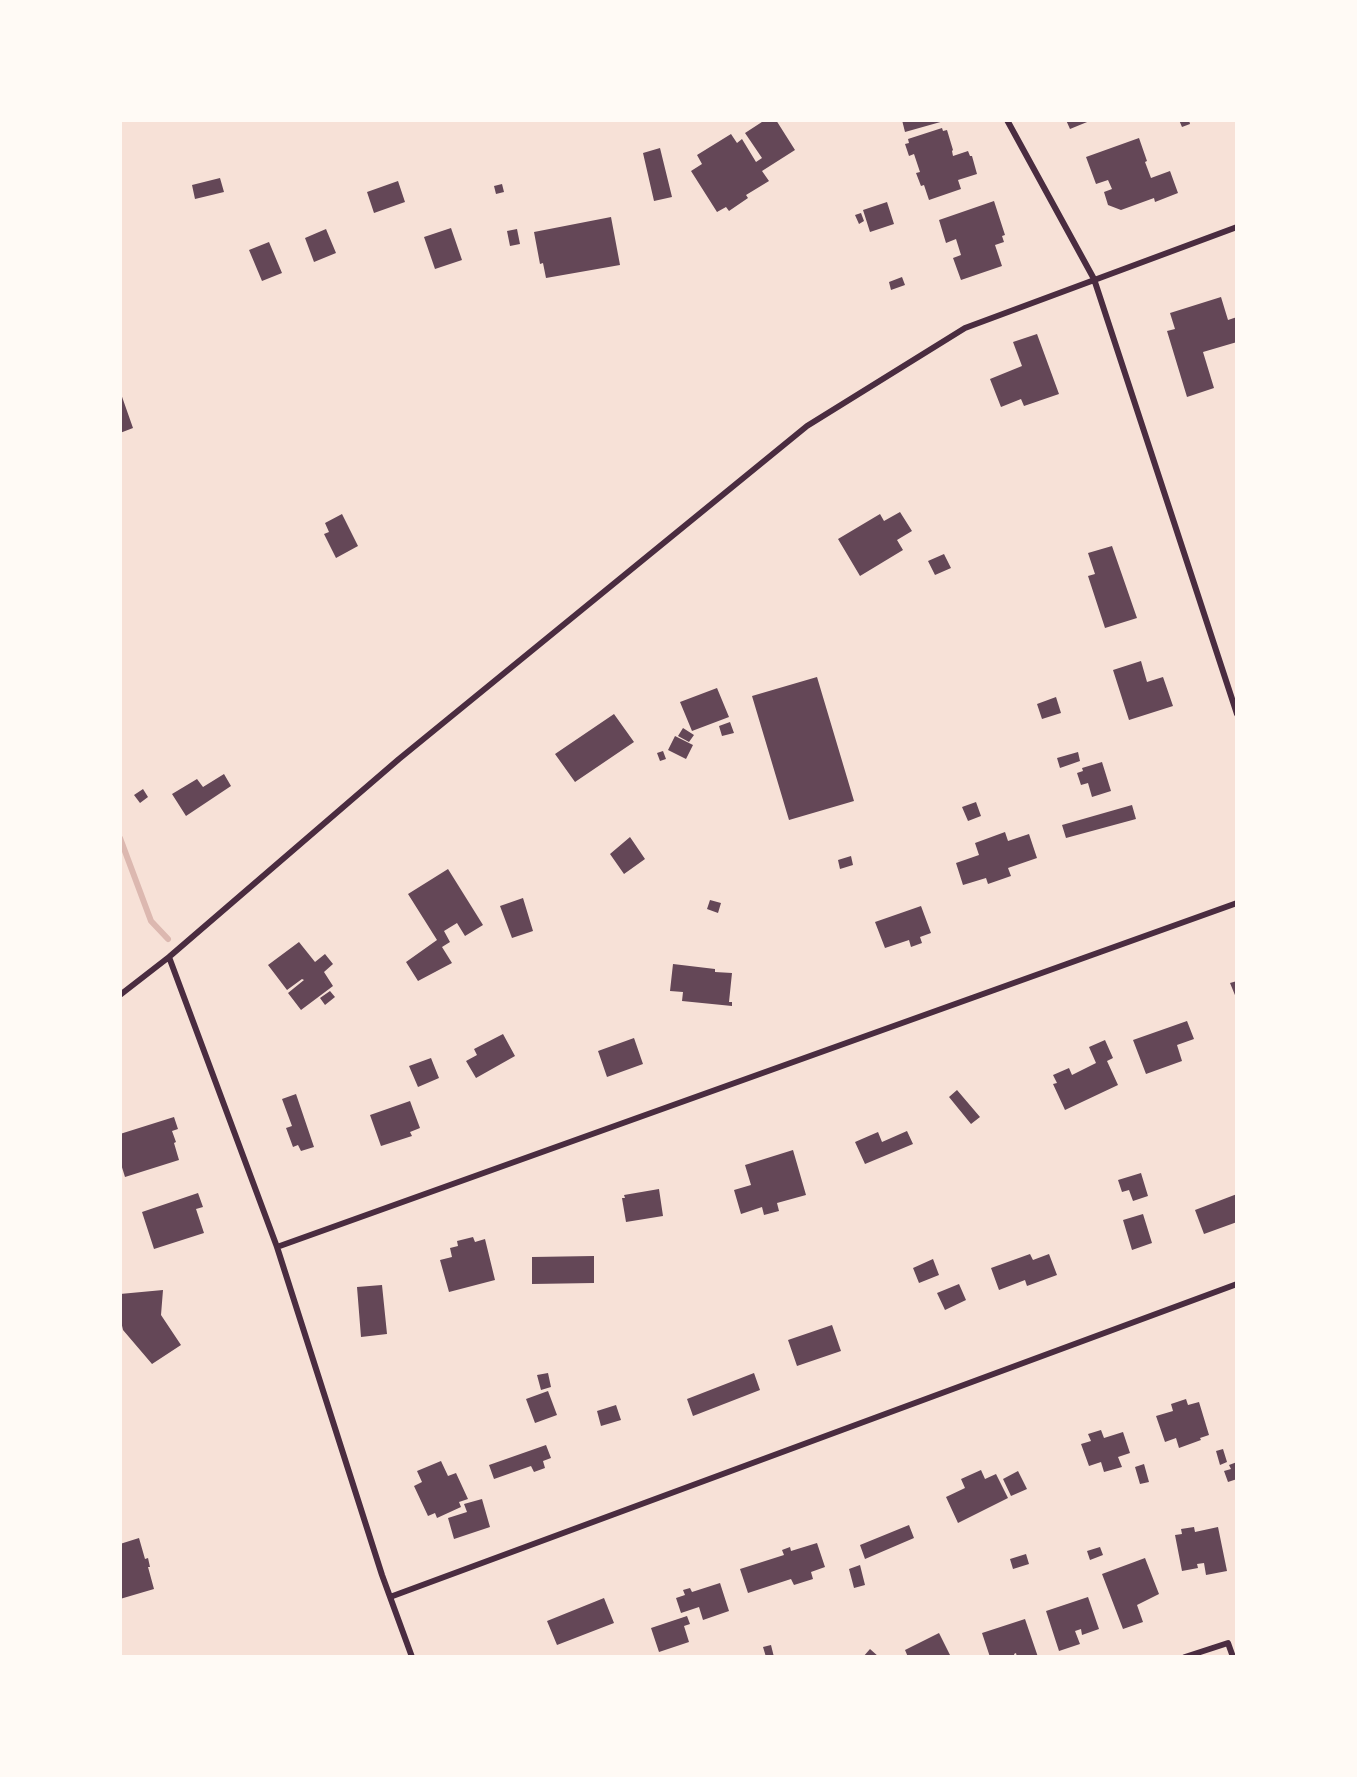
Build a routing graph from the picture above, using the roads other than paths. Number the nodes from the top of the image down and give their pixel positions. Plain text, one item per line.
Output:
1 (1007, 120) edge
2 (1237, 227) edge
3 (1094, 279) junction
4 (1237, 714) edge
5 (1237, 903) edge
6 (169, 957) junction
7 (120, 995) edge
8 (277, 1247) junction
9 (1237, 1284) edge
10 (390, 1597) junction
11 (412, 1657) edge
12 (1185, 1657) edge
13 (1233, 1657) edge

1 - 3 street
2 - 3 street
3 - 4 street
3 - 6 street
5 - 8 street
6 - 7 street
6 - 8 street
8 - 10 street
9 - 10 street
10 - 11 street
12 - 13 street

